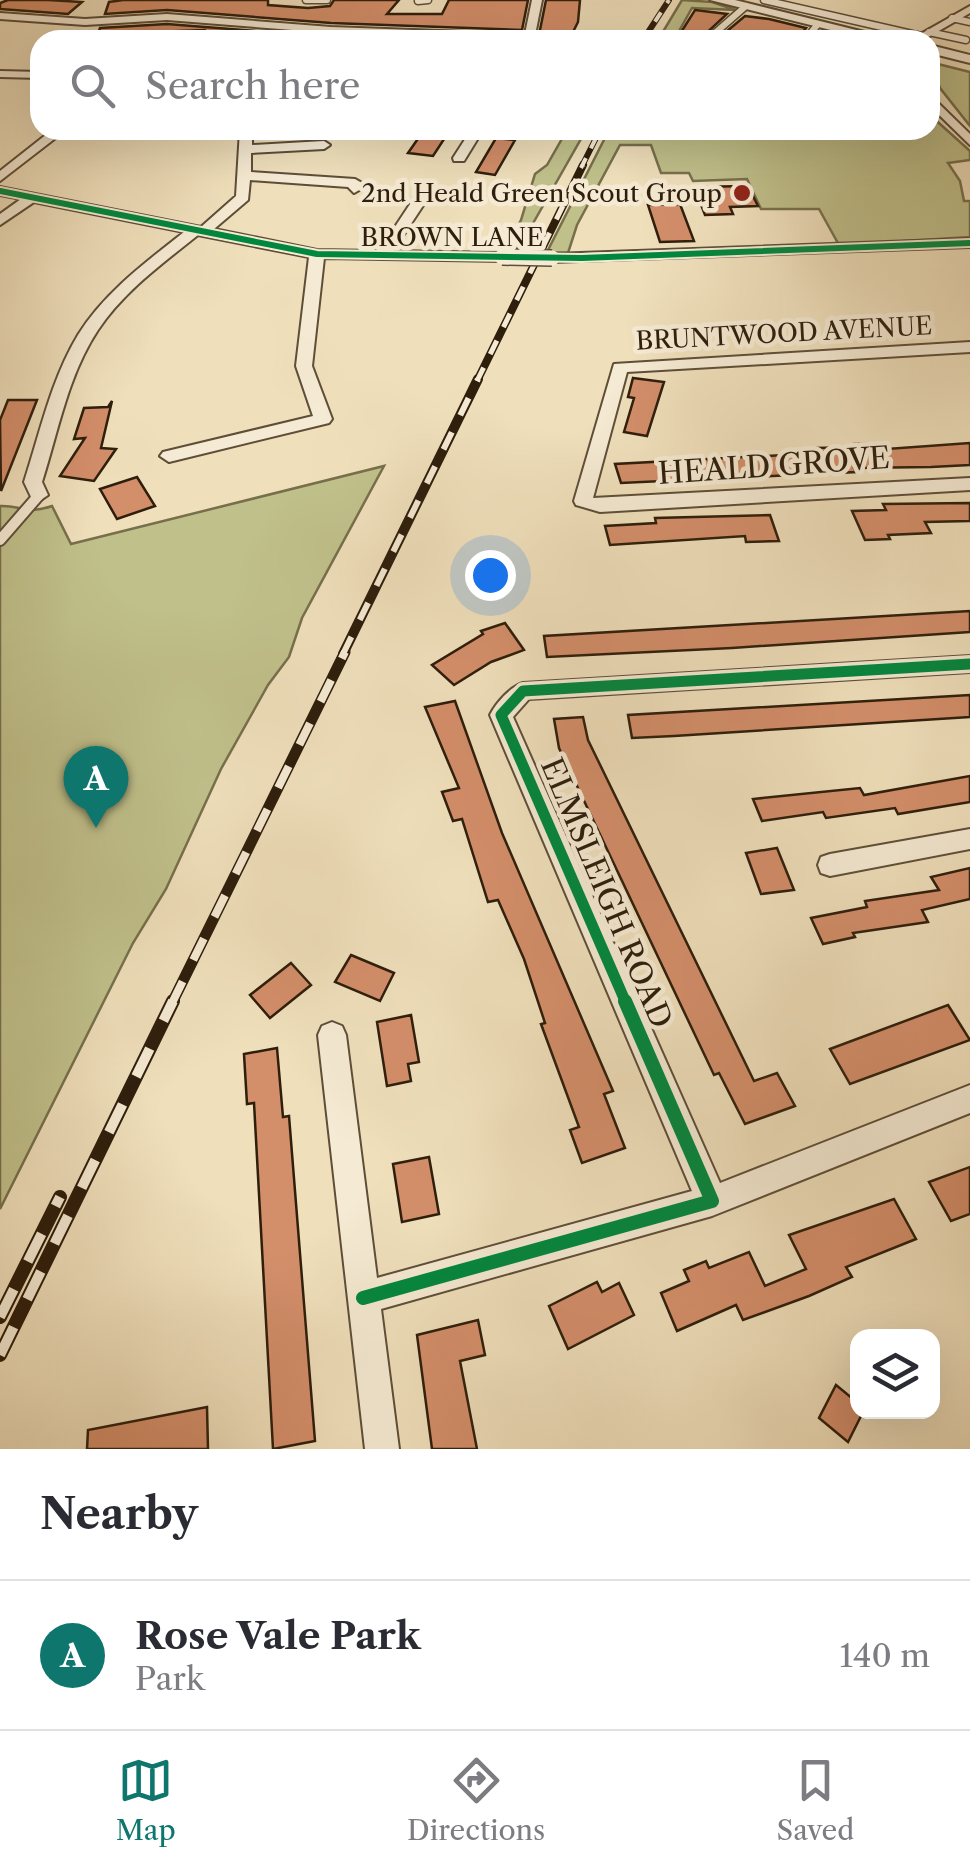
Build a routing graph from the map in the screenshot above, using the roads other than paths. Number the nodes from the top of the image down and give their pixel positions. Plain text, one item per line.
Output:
1 (158, 0) edge
2 (306, 0) edge
3 (327, 0) edge
4 (418, 0) edge
5 (428, 0) edge
6 (537, 0) edge
7 (717, 0) edge
8 (764, 0) edge
9 (746, 6) junction
10 (970, 8) edge
11 (0, 16) edge
12 (167, 17) junction
13 (952, 18) junction
14 (970, 22) edge
15 (818, 24) junction
16 (331, 30) edge
17 (532, 30) edge
18 (718, 30) edge
19 (813, 30) edge
20 (845, 30) edge
21 (887, 30) edge
22 (936, 30) edge
23 (940, 39) edge
24 (966, 40) dead end
25 (940, 46) edge
26 (966, 57) edge
27 (0, 74) edge
28 (30, 74) edge
29 (940, 110) edge
30 (47, 140) edge
31 (246, 140) edge
32 (471, 140) edge
33 (970, 141) edge
34 (324, 146) dead end
35 (246, 149) junction
36 (459, 158) dead end
37 (246, 176) junction
38 (0, 177) edge
39 (354, 189) dead end
40 (0, 191) edge
41 (425, 192) dead end
42 (32, 197) junction
43 (0, 221) edge
44 (199, 231) junction
45 (970, 243) edge
46 (317, 254) junction
47 (382, 257) junction
48 (970, 348) edge
49 (170, 456) dead end
50 (970, 484) edge
51 (39, 496) joint
52 (583, 501) joint
53 (0, 540) edge
54 (970, 664) edge
55 (970, 839) edge
56 (830, 864) dead end
57 (332, 1035) dead end
58 (970, 1099) edge
59 (712, 1200) junction
60 (363, 1298) junction
61 (382, 1449) edge

1 - 12 street
2 - 3 lane
4 - 5 lane
6 - 17 street
7 - 9 street
8 - 21 lane
9 - 15 street
9 - 18 lane
10 - 13 street
11 - 12 street
12 - 16 street
13 - 14 lane
13 - 22 street
15 - 19 lane
15 - 20 street
23 - 24 lane
25 - 26 street
27 - 28 street
29 - 33 street
30 - 38 street
31 - 35 street
32 - 36 street
34 - 35 street
35 - 37 street
37 - 39 street
37 - 44 street
40 - 42 street, BROWN LANE
41 - 47 street
42 - 43 street
42 - 44 street, BROWN LANE
44 - 46 street, BROWN LANE
44 - 51 street
45 - 47 street, BROWN LANE, bridge
46 - 47 street, BROWN LANE
46 - 49 street
48 - 52 street, BRUNTWOOD AVENUE
50 - 52 street, HEALD GROVE
51 - 53 lane
54 - 59 street, ELMSLEIGH ROAD
55 - 56 street
57 - 60 street
58 - 59 street
59 - 60 street
60 - 61 street

